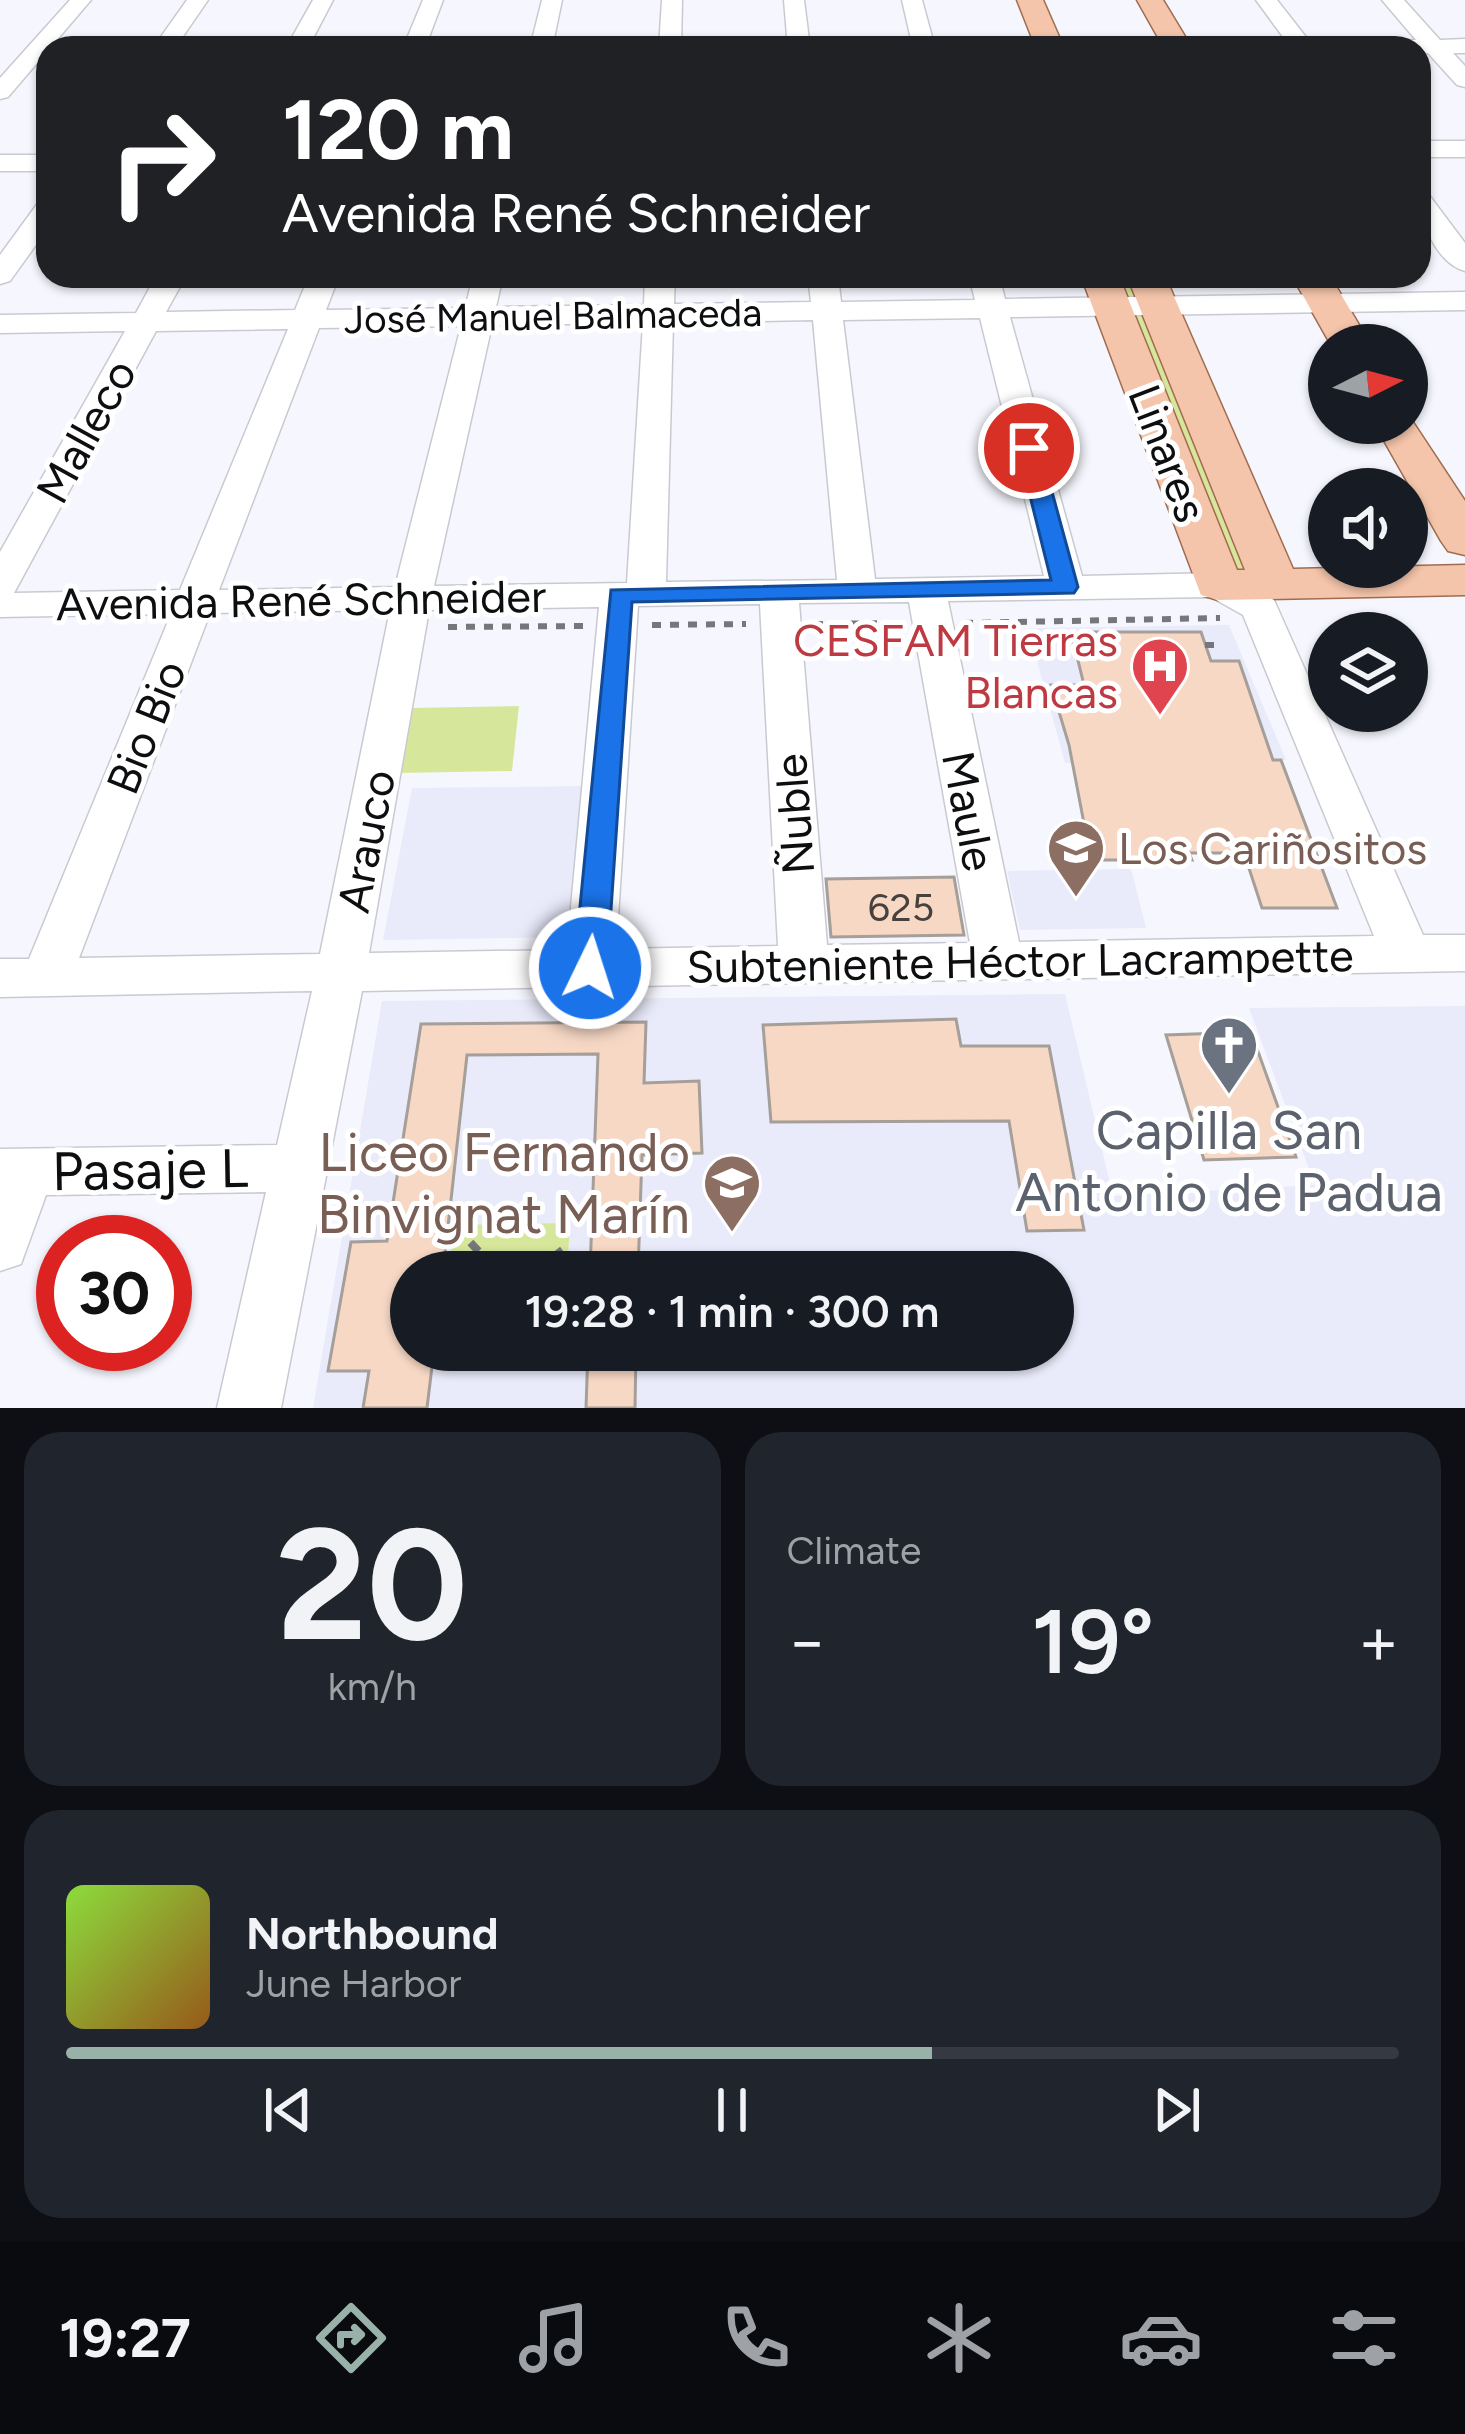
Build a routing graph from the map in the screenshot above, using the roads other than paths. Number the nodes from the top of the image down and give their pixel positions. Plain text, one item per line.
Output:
1 (81, 0) edge
2 (198, 0) edge
3 (323, 0) edge
4 (433, 0) edge
5 (552, 0) edge
6 (672, 0) edge
7 (794, 0) edge
8 (912, 0) edge
9 (1030, 0) edge
10 (1150, 0) edge
11 (1266, 0) edge
12 (1392, 0) edge
13 (54, 36) edge
14 (172, 36) edge
15 (304, 36) edge
16 (419, 36) edge
17 (544, 36) edge
18 (670, 36) edge
19 (798, 36) edge
20 (921, 36) edge
21 (1045, 36) edge
22 (1171, 36) edge
23 (1293, 36) edge
24 (1426, 36) edge
25 (1431, 42) edge
26 (1431, 46) edge
27 (1435, 46) junction
28 (1465, 46) edge
29 (36, 57) edge
30 (0, 58) edge
31 (36, 60) edge
32 (1465, 80) edge
33 (0, 92) edge
34 (1431, 149) edge
35 (1465, 149) edge
36 (0, 163) edge
37 (36, 163) edge
38 (1431, 217) edge
39 (36, 225) edge
40 (1465, 262) edge
41 (0, 275) edge
42 (164, 288) edge
43 (319, 288) edge
44 (485, 288) edge
45 (659, 288) edge
46 (825, 288) edge
47 (1319, 290) edge
48 (1106, 291) edge
49 (1152, 291) edge
50 (988, 292) edge
51 (1465, 302) edge
52 (827, 311) junction
53 (658, 314) junction
54 (478, 317) junction
55 (307, 320) junction
56 (146, 322) junction
57 (0, 324) edge
58 (1339, 324) edge
59 (1408, 444) edge
60 (1465, 541) edge
61 (1465, 580) edge
62 (0, 586) edge
63 (1066, 587) junction
64 (926, 590) junction
65 (857, 591) junction
66 (779, 592) junction
67 (1251, 592) junction
68 (633, 595) junction
69 (412, 598) junction
70 (195, 602) junction
71 (0, 605) edge
72 (1465, 953) edge
73 (1406, 954) junction
74 (998, 961) junction
75 (805, 964) junction
76 (590, 968) junction
77 (341, 972) junction
78 (24, 978) edge
79 (300, 1168) junction
80 (13, 1172) edge
81 (0, 1246) edge
82 (249, 1408) edge

1 - 13 street
2 - 14 street
3 - 15 street
4 - 16 street
5 - 17 street
6 - 18 street
7 - 19 street
8 - 20 street
9 - 21 main road
10 - 22 main road
11 - 23 street
12 - 24 street
25 - 27 street
26 - 27 street
27 - 28 street
27 - 32 street
29 - 30 street
31 - 33 street
34 - 35 street
36 - 37 street
38 - 40 street
39 - 41 street
42 - 56 street, Malleco
43 - 55 street, Bio Bio
44 - 54 street, Arauco
45 - 53 street
46 - 52 street
47 - 49 street, José Manuel Balmaceda
47 - 51 street, José Manuel Balmaceda
47 - 58 main road
48 - 49 street, José Manuel Balmaceda
48 - 50 street, José Manuel Balmaceda
48 - 67 main road, Linares
49 - 67 main road, Linares
50 - 52 street, José Manuel Balmaceda
50 - 63 street
52 - 53 street, José Manuel Balmaceda
52 - 65 street
53 - 54 street, José Manuel Balmaceda
53 - 68 street
54 - 55 street, José Manuel Balmaceda
54 - 69 street, Arauco
55 - 56 street, José Manuel Balmaceda
55 - 70 street, Bio Bio
56 - 57 street, José Manuel Balmaceda
56 - 62 street, Malleco
59 - 60 main road
61 - 67 main road, Avenida René Schneider
63 - 64 street, Avenida René Schneider
63 - 67 street, Avenida René Schneider
64 - 65 street, Avenida René Schneider
64 - 74 street, Maule
65 - 66 street, Avenida René Schneider
66 - 68 street, Avenida René Schneider
66 - 75 street, Ñuble
67 - 73 street, Linares
68 - 69 street, Avenida René Schneider
68 - 76 street
69 - 70 street, Avenida René Schneider
69 - 77 street, Arauco
70 - 71 street, Avenida René Schneider
70 - 78 street, Bio Bio
72 - 73 street, Subteniente Héctor Lacrampette
73 - 74 street, Subteniente Héctor Lacrampette
74 - 75 street, Subteniente Héctor Lacrampette
75 - 76 street, Subteniente Héctor Lacrampette
76 - 77 street, Subteniente Héctor Lacrampette
77 - 78 street, Subteniente Héctor Lacrampette
77 - 79 street, Arauco
79 - 80 street, Pasaje L
79 - 82 street, Arauco
80 - 81 street

